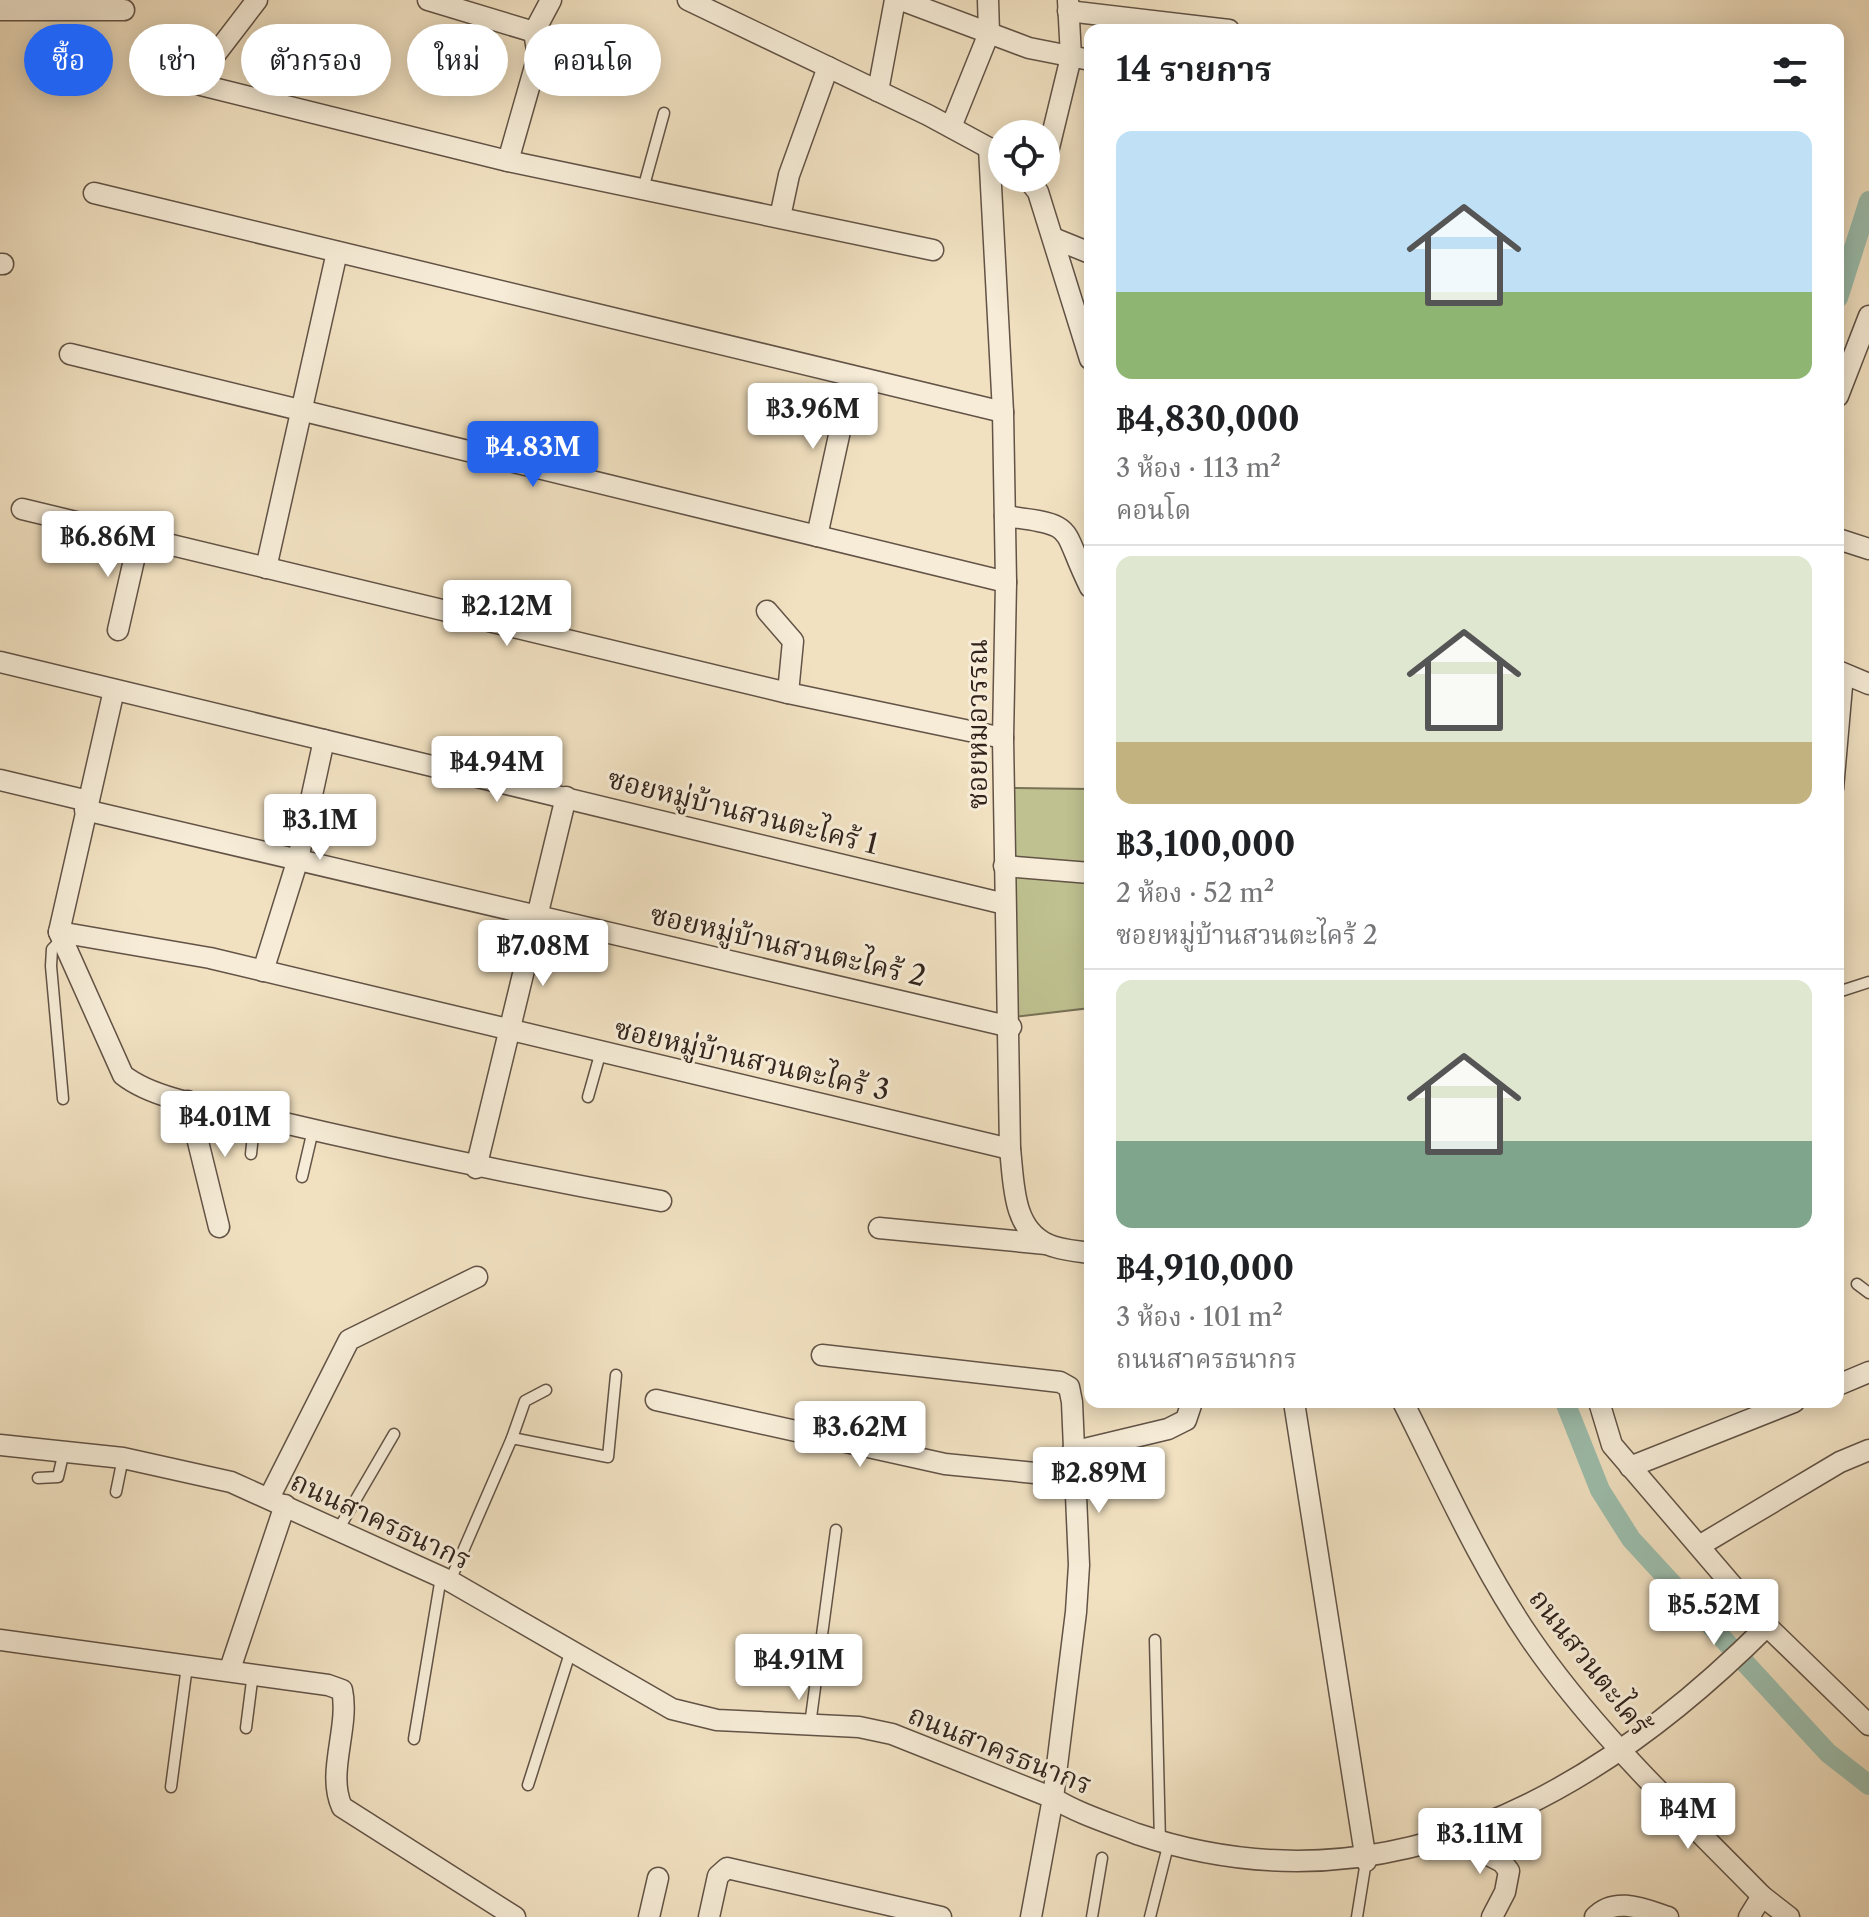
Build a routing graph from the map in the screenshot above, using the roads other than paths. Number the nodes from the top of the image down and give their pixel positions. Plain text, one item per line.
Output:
1 (257, 0) edge
2 (428, 0) edge
3 (551, 0) edge
4 (688, 0) edge
5 (895, 0) edge
6 (901, 0) edge
7 (988, 0) edge
8 (1068, 6) edge
9 (0, 10) edge
10 (124, 10) dead end
11 (538, 24) edge
12 (1189, 24) edge
13 (524, 29) edge
14 (989, 33) junction
15 (1080, 58) edge
16 (828, 67) junction
17 (878, 91) junction
18 (527, 96) edge
19 (664, 113) dead end
20 (1059, 120) edge
21 (951, 127) junction
22 (988, 148) edge
23 (508, 161) junction
24 (643, 189) junction
25 (996, 192) edge
26 (1039, 192) edge
27 (94, 193) dead end
28 (780, 217) junction
29 (1053, 238) junction
30 (933, 250) dead end
31 (1084, 251) edge
32 (337, 252) junction
33 (1869, 316) edge
34 (1084, 339) edge
35 (70, 354) dead end
36 (852, 376) junction
37 (1844, 381) edge
38 (302, 410) junction
39 (1003, 412) junction
40 (22, 509) dead end
41 (1005, 516) junction
42 (817, 536) junction
43 (139, 538) junction
44 (1844, 541) edge
45 (1869, 549) edge
46 (266, 568) junction
47 (1084, 574) edge
48 (1006, 582) junction
49 (767, 611) dead end
50 (118, 630) dead end
51 (0, 662) edge
52 (1844, 673) edge
53 (1869, 684) edge
54 (114, 690) junction
55 (788, 693) junction
56 (1003, 738) junction
57 (324, 740) junction
58 (0, 780) edge
59 (566, 797) junction
60 (86, 806) junction
61 (298, 859) junction
62 (1004, 866) junction
63 (1084, 873) edge
64 (1005, 904) junction
65 (537, 913) junction
66 (61, 936) junction
67 (263, 971) junction
68 (1869, 982) edge
69 (1844, 990) edge
70 (1011, 1027) junction
71 (511, 1029) junction
72 (601, 1051) junction
73 (588, 1097) dead end
74 (63, 1099) dead end
75 (188, 1101) junction
76 (255, 1116) junction
77 (313, 1130) junction
78 (1010, 1149) junction
79 (251, 1154) dead end
80 (476, 1168) junction
81 (302, 1177) dead end
82 (661, 1201) dead end
83 (219, 1227) dead end
84 (879, 1228) dead end
85 (1047, 1244) junction
86 (1084, 1252) edge
87 (477, 1277) dead end
88 (1857, 1284) dead end
89 (1869, 1293) edge
90 (822, 1355) dead end
91 (1869, 1372) edge
92 (616, 1375) dead end
93 (1844, 1382) edge
94 (546, 1390) dead end
95 (656, 1400) dead end
96 (1190, 1408) edge
97 (1295, 1408) edge
98 (1406, 1408) edge
99 (1601, 1408) edge
100 (1779, 1408) edge
101 (394, 1434) dead end
102 (512, 1438) junction
103 (0, 1445) edge
104 (1869, 1450) edge
105 (64, 1451) junction
106 (1072, 1452) junction
107 (123, 1458) junction
108 (1630, 1467) junction
109 (1075, 1477) junction
110 (38, 1478) dead end
111 (116, 1492) dead end
112 (277, 1502) junction
113 (338, 1530) junction
114 (836, 1530) dead end
115 (1699, 1546) junction
116 (445, 1579) junction
117 (1760, 1632) junction
118 (0, 1640) edge
119 (1155, 1640) dead end
120 (571, 1650) junction
121 (187, 1664) junction
122 (230, 1669) junction
123 (253, 1673) junction
124 (810, 1725) junction
125 (1869, 1725) edge
126 (246, 1728) dead end
127 (414, 1739) dead end
128 (1621, 1749) junction
129 (528, 1785) dead end
130 (171, 1787) dead end
131 (1053, 1798) junction
132 (1457, 1839) junction
133 (1164, 1844) junction
134 (1102, 1858) dead end
135 (1366, 1861) junction
136 (658, 1878) dead end
137 (1762, 1896) junction
138 (515, 1917) edge
139 (649, 1917) edge
140 (709, 1917) edge
141 (941, 1917) edge
142 (1031, 1917) edge
143 (1092, 1917) edge
144 (1150, 1917) edge
145 (1357, 1917) edge
146 (1492, 1917) edge
147 (1595, 1917) edge
148 (1668, 1917) edge
149 (1749, 1917) edge
150 (1789, 1917) edge

1 - 23 street
2 - 13 street
3 - 11 street
4 - 16 street
5 - 17 street
6 - 14 street
7 - 14 street
8 - 12 street
8 - 15 street
9 - 10 street
14 - 15 street
14 - 21 street
15 - 20 street
16 - 17 street
16 - 28 street
17 - 21 street
18 - 23 street
19 - 24 lane
21 - 22 street
23 - 24 street
24 - 28 street
25 - 39 street, ซอยหมอวรรณ
26 - 29 street
27 - 32 street
28 - 30 street
29 - 31 street
29 - 34 street
32 - 36 street
32 - 38 street
33 - 37 street
35 - 38 street
36 - 39 street
36 - 42 street
38 - 42 street
38 - 46 street
39 - 41 street, ซอยหมอวรรณ
40 - 43 street
41 - 47 street
41 - 48 street, ซอยหมอวรรณ
42 - 48 street
43 - 46 street
43 - 50 street
44 - 45 street
46 - 55 street
48 - 56 street, ซอยหมอวรรณ
49 - 55 street
51 - 54 street, ซอยหมู่บ้านสวนตะไคร้ 1
52 - 53 street
54 - 57 street, ซอยหมู่บ้านสวนตะไคร้ 1
54 - 60 street
55 - 56 street
56 - 62 street, ซอยหมอวรรณ
57 - 59 street, ซอยหมู่บ้านสวนตะไคร้ 1
57 - 61 street
58 - 60 street, ซอยหมู่บ้านสวนตะไคร้ 2
59 - 64 street, ซอยหมู่บ้านสวนตะไคร้ 1
59 - 65 street
60 - 61 street, ซอยหมู่บ้านสวนตะไคร้ 2
60 - 66 street
61 - 65 street, ซอยหมู่บ้านสวนตะไคร้ 2
61 - 67 street
62 - 63 street
62 - 64 street, ซอยหมอวรรณ
64 - 70 street, ซอยหมอวรรณ
65 - 70 street, ซอยหมู่บ้านสวนตะไคร้ 2
65 - 71 street
66 - 67 street, ซอยหมู่บ้านสวนตะไคร้ 3
66 - 74 lane
66 - 75 street
67 - 71 street, ซอยหมู่บ้านสวนตะไคร้ 3
68 - 69 lane
70 - 78 street, ซอยหมอวรรณ
71 - 72 street, ซอยหมู่บ้านสวนตะไคร้ 3
71 - 80 street
72 - 73 lane
72 - 78 street, ซอยหมู่บ้านสวนตะไคร้ 3
75 - 76 street
75 - 83 street
76 - 77 street
76 - 79 lane
77 - 80 street
77 - 81 lane
78 - 85 street, ซอยหมอวรรณ
80 - 82 street
84 - 85 street
85 - 86 street
87 - 112 street
88 - 89 lane
90 - 106 street
91 - 93 street
92 - 102 lane
94 - 102 lane
95 - 109 street
96 - 106 street
97 - 135 street
98 - 128 street, ถนนสวนตะไคร้
99 - 108 street
100 - 108 street
101 - 113 lane
102 - 116 lane
103 - 105 street, ถนนสาครธนากร
104 - 115 street
105 - 107 street, ถนนสาครธนากร
105 - 110 lane
106 - 109 street
107 - 111 lane
107 - 112 street, ถนนสาครธนากร
108 - 115 street
109 - 131 street
112 - 113 street, ถนนสาครธนากร
112 - 122 street
113 - 116 street, ถนนสาครธนากร
114 - 124 lane
115 - 117 street
116 - 120 street, ถนนสาครธนากร
116 - 127 lane
117 - 125 street
117 - 128 street, ถนนสาครธนากร
118 - 121 street
119 - 133 lane
120 - 124 street, ถนนสาครธนากร
120 - 129 lane
121 - 122 street
121 - 130 lane
122 - 123 street
123 - 126 lane
123 - 138 street
124 - 131 street, ถนนสาครธนากร
128 - 132 street, ถนนสาครธนากร
128 - 137 street, ถนนสวนตะไคร้
131 - 133 street, ถนนสาครธนากร
131 - 142 street
132 - 135 street, ถนนสาครธนากร
132 - 146 street
133 - 135 street, ถนนสาครธนากร
133 - 144 lane
134 - 143 lane
135 - 145 lane
136 - 139 street
137 - 149 street
137 - 150 street, ถนนสวนตะไคร้
140 - 141 street
147 - 148 street

